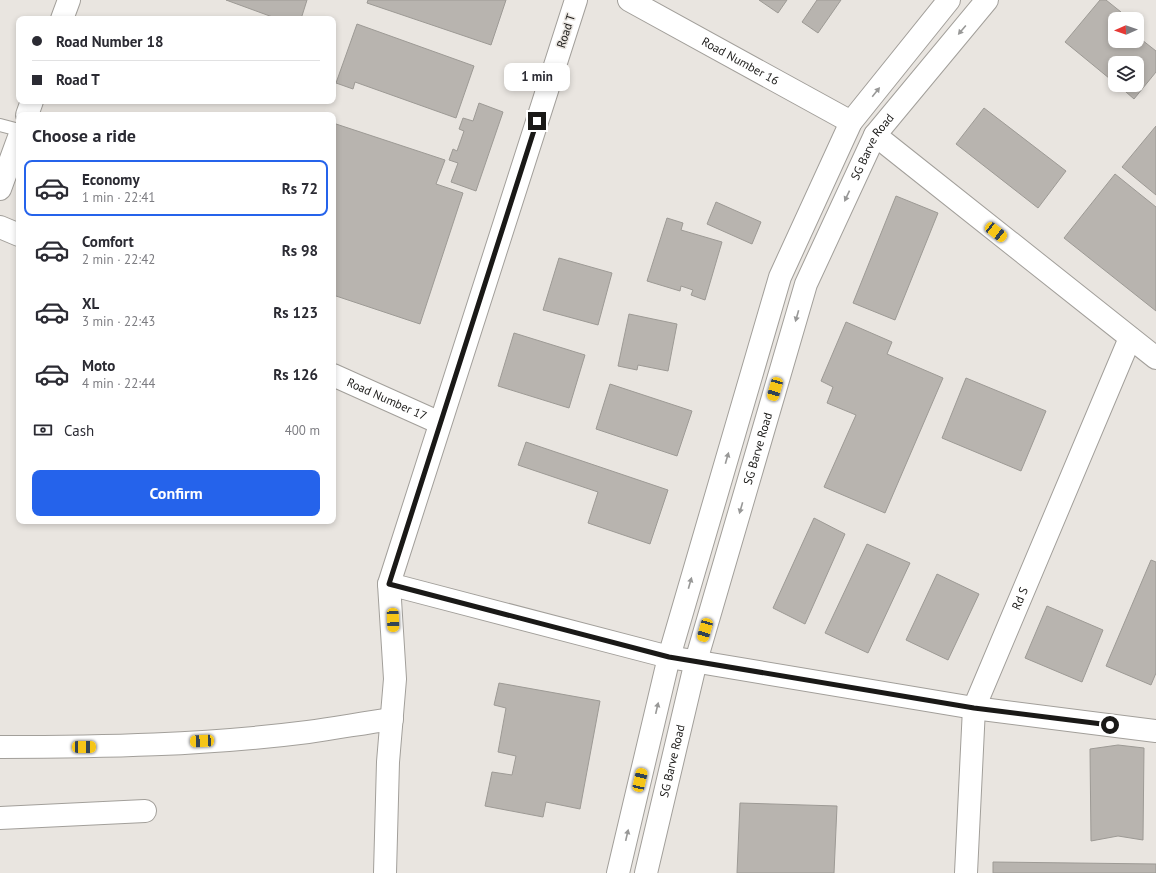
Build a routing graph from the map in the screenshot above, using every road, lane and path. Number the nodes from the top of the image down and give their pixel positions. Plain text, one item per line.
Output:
1 (69, 0) edge
2 (576, 0) edge
3 (629, 0) edge
4 (949, 0) edge
5 (987, 0) edge
6 (63, 16) edge
7 (851, 122) junction
8 (0, 125) edge
9 (16, 129) edge
10 (875, 135) junction
11 (16, 145) edge
12 (0, 189) edge
13 (0, 226) edge
14 (16, 234) edge
15 (1130, 338) junction
16 (1156, 358) edge
17 (336, 376) edge
18 (440, 423) junction
19 (389, 584) junction
20 (669, 657) junction
21 (696, 660) junction
22 (974, 708) junction
23 (392, 719) junction
24 (1156, 731) edge
25 (0, 747) edge
26 (145, 811) dead end
27 (0, 818) edge
28 (385, 873) edge
29 (618, 873) edge
30 (646, 873) edge
31 (966, 873) edge

1 - 6 street
2 - 18 street, Road T
3 - 7 street, Road Number 16
7 -> 4 street
5 -> 10 street, SG Barve Road
20 -> 7 street
8 - 9 lane
10 - 15 street
10 -> 21 street, SG Barve Road
11 - 12 street
13 - 14 street
15 - 16 street
15 - 22 street, Rd S
17 - 18 street, Road Number 17
18 - 19 street, Road T
19 - 20 street
19 - 23 street
20 - 21 street
29 -> 20 street
21 - 22 street
21 - 30 street, SG Barve Road
22 - 24 street
22 - 31 street, Rd S
23 - 25 street
23 - 28 street
26 - 27 street

